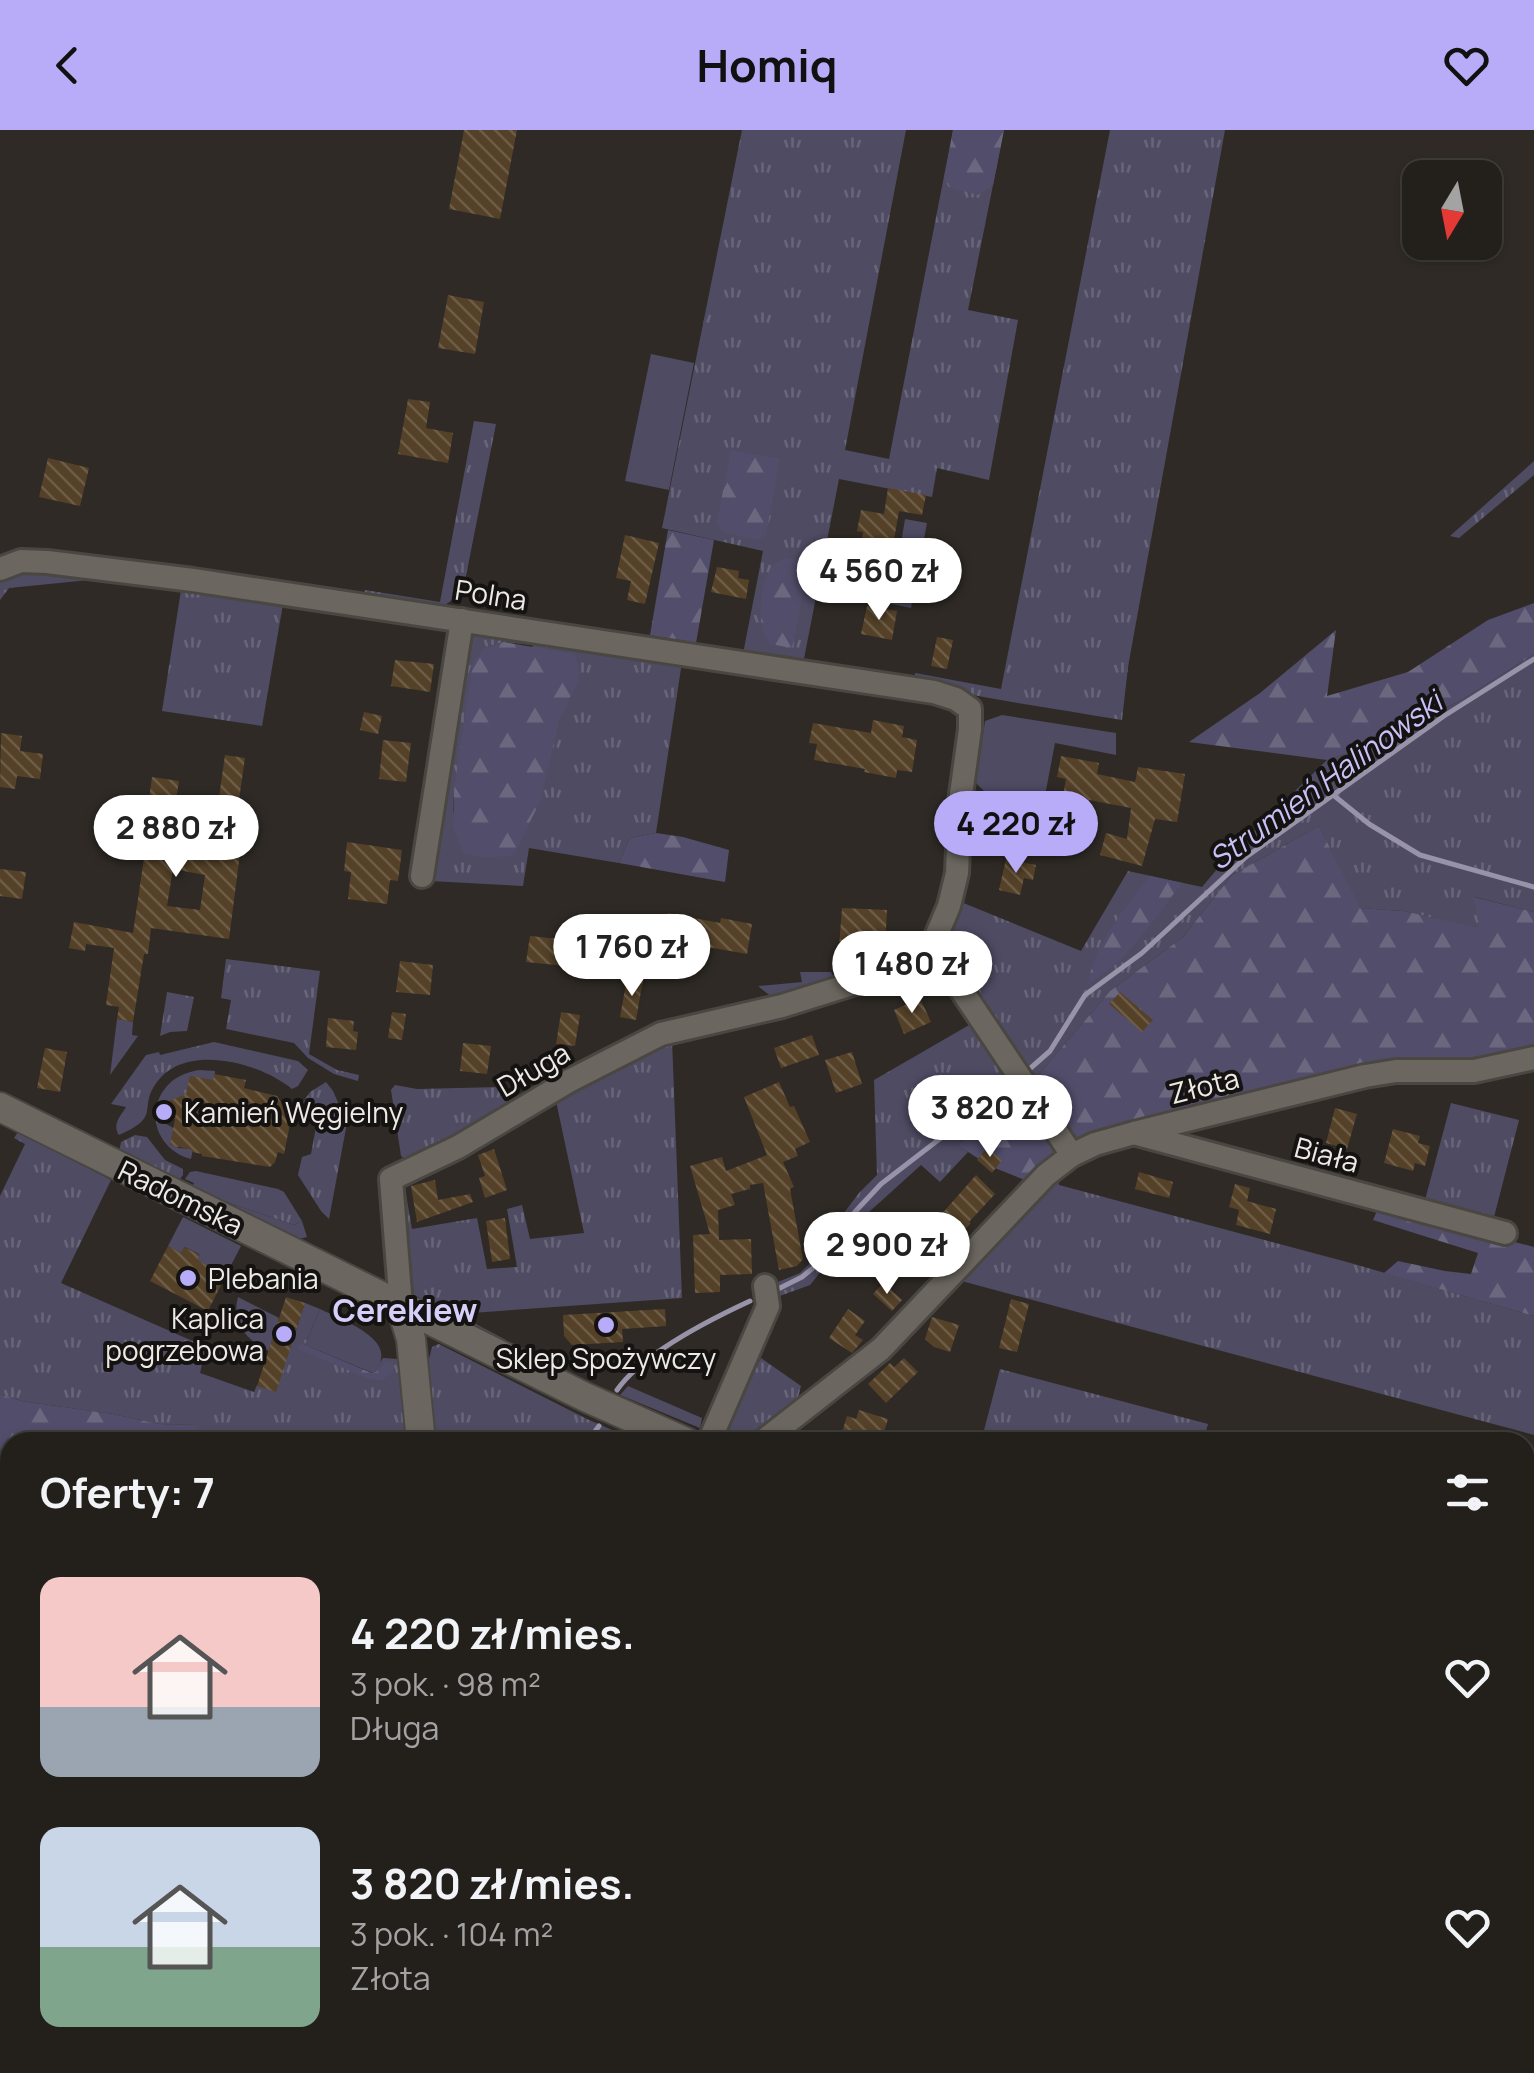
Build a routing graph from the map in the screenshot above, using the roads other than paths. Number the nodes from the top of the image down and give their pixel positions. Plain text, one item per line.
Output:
1 (0, 569) edge
2 (462, 620) junction
3 (422, 876) dead end
4 (930, 951) junction
5 (1534, 1058) edge
6 (0, 1106) edge
7 (1134, 1133) junction
8 (1072, 1156) junction
9 (1505, 1233) dead end
10 (764, 1286) dead end
11 (400, 1306) junction
12 (420, 1432) edge
13 (664, 1432) edge
14 (713, 1432) edge
15 (775, 1432) edge

1 - 2 street, Polna
2 - 3 street
2 - 4 street, Polna
4 - 8 street
4 - 11 street, Długa
5 - 7 street, Złota
6 - 11 street, Radomska
7 - 8 street, Złota
7 - 9 street, Biała
8 - 15 street, Złota
10 - 14 street
11 - 12 street
11 - 13 street, Radomska

